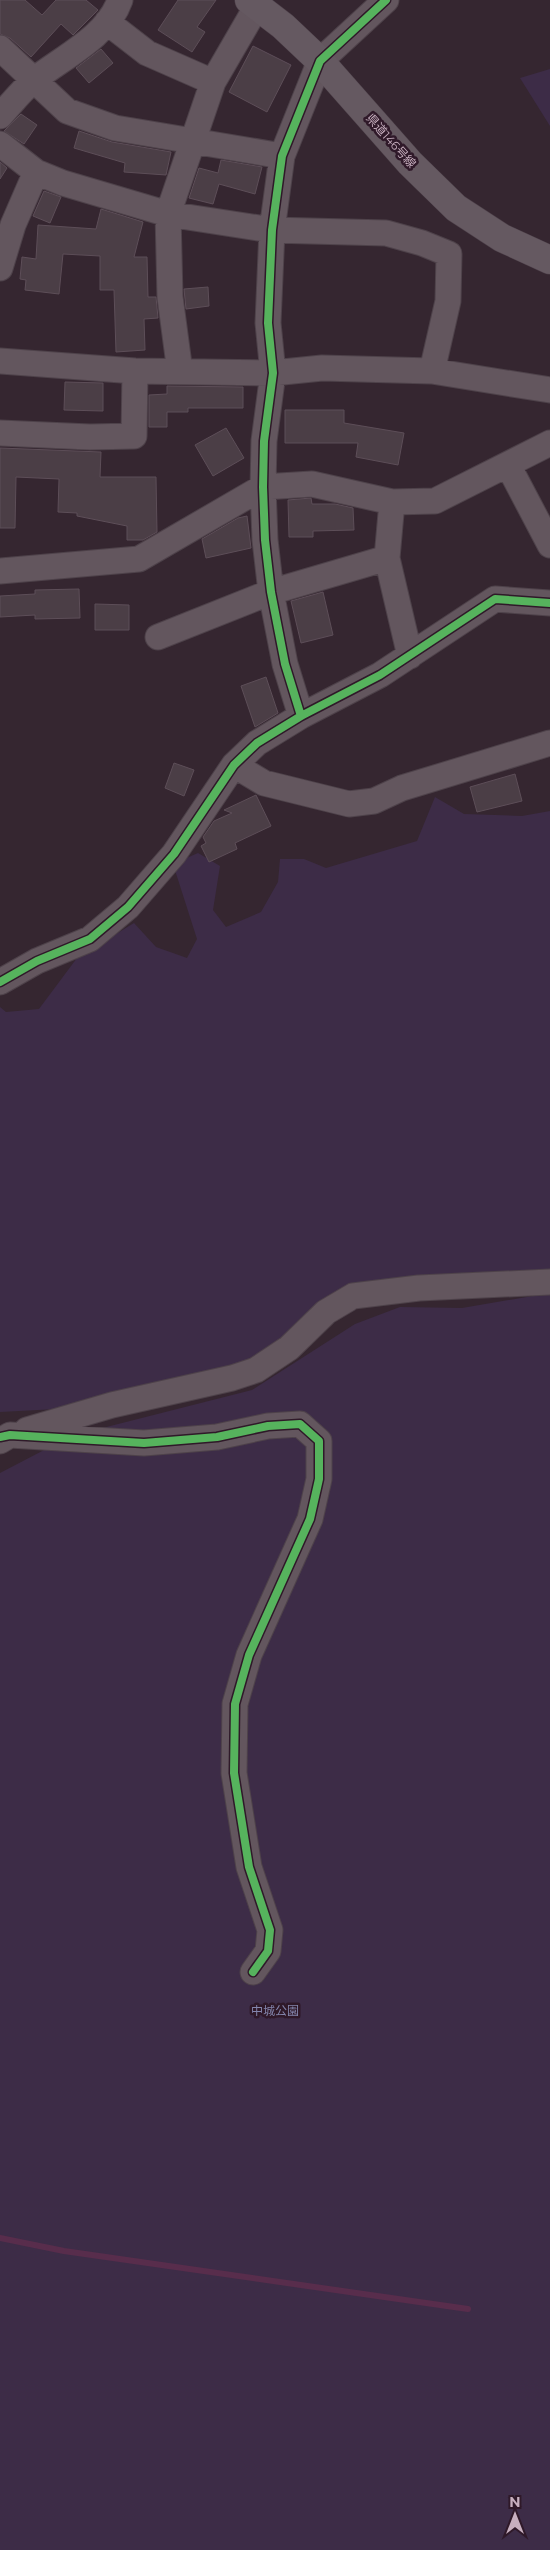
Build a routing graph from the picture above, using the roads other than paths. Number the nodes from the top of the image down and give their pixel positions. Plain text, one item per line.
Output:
1 (379, 2) edge
2 (253, 3) edge
3 (112, 7) edge
4 (0, 48) edge
5 (320, 62) junction
6 (33, 81) junction
7 (214, 82) junction
8 (0, 116) edge
9 (192, 140) junction
10 (0, 144) edge
11 (282, 156) junction
12 (36, 172) junction
13 (168, 214) junction
14 (272, 230) junction
15 (550, 260) edge
16 (0, 268) edge
17 (0, 361) edge
18 (135, 371) junction
19 (432, 371) junction
20 (180, 372) junction
21 (273, 373) junction
22 (550, 390) edge
23 (0, 433) edge
24 (550, 444) edge
25 (508, 465) junction
26 (263, 487) junction
27 (392, 502) junction
28 (550, 545) edge
29 (387, 558) junction
30 (0, 572) edge
31 (271, 592) junction
32 (550, 603) edge
33 (158, 637) dead end
34 (410, 656) junction
35 (301, 716) junction
36 (550, 743) edge
37 (234, 765) junction
38 (0, 982) edge
39 (550, 1282) edge
40 (3, 1438) edge
41 (252, 1972) dead end

1 - 5 street
2 - 5 main road, 県道146号線
2 - 7 street
3 - 6 street
3 - 7 street
4 - 6 street
5 - 11 street
5 - 15 main road, 県道146号線
6 - 8 street
6 - 9 street
7 - 9 street
9 - 11 street
9 - 13 street
10 - 12 street
11 - 14 street
12 - 13 street
12 - 16 street
13 - 14 street
13 - 20 street
14 - 19 street
14 - 21 street
17 - 18 street
18 - 20 street
18 - 23 street
19 - 21 street
19 - 22 street
20 - 21 street
21 - 26 street
24 - 25 street
25 - 27 street
25 - 28 street
26 - 27 street
26 - 30 street
26 - 31 street
27 - 29 street
29 - 31 street
29 - 34 street
31 - 33 street
31 - 35 street
32 - 34 street
34 - 35 street
35 - 37 street
36 - 37 street
37 - 38 street
39 - 40 street
40 - 41 street

